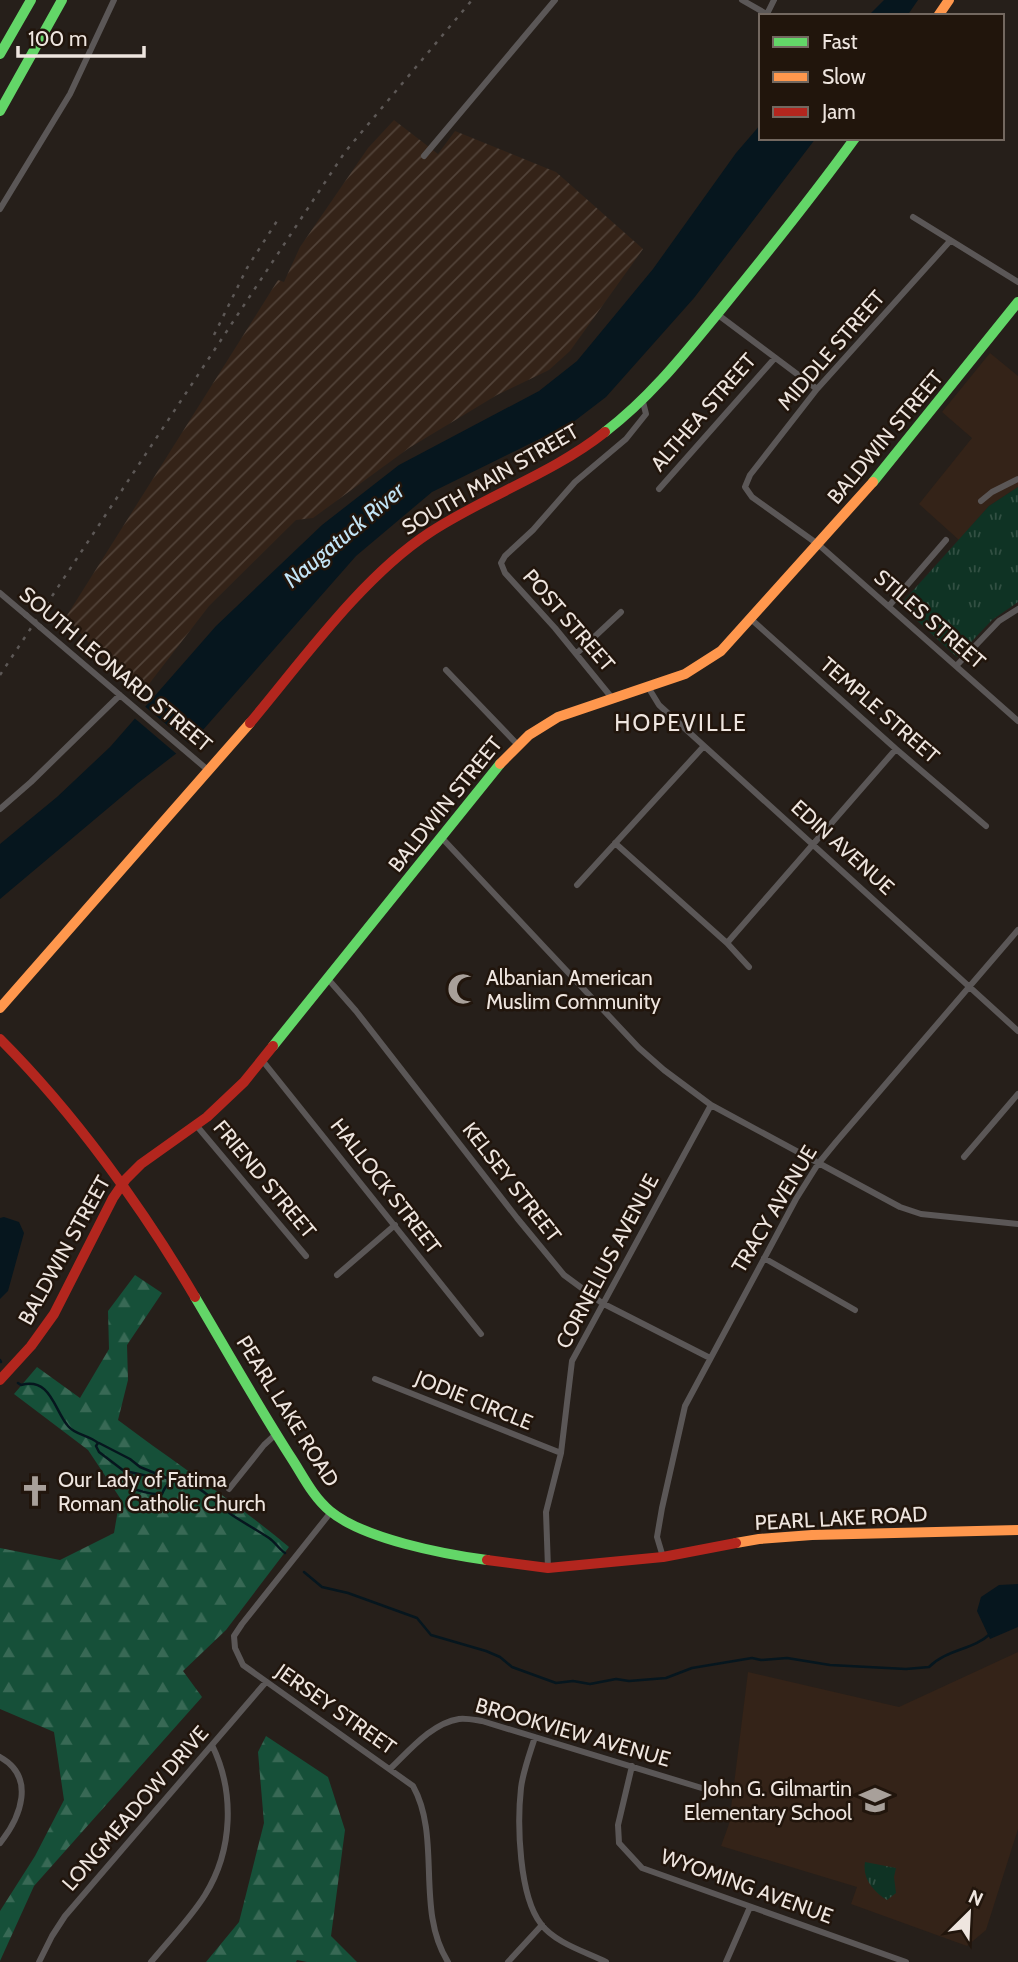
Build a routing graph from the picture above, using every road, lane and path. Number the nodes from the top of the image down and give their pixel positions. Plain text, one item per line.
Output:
1 (31, 0) edge
2 (62, 0) edge
3 (114, 0) edge
4 (555, 0) edge
5 (743, 0) edge
6 (766, 14) edge
7 (0, 54) edge
8 (0, 111) edge
9 (853, 140) edge
10 (424, 156) dead end
11 (0, 209) edge
12 (913, 217) dead end
13 (950, 242) junction
14 (1018, 282) edge
15 (1018, 302) edge
16 (717, 314) junction
17 (774, 359) junction
18 (817, 389) junction
19 (643, 402) junction
20 (1018, 479) edge
21 (745, 487) joint
22 (659, 489) dead end
23 (981, 501) dead end
24 (946, 540) dead end
25 (819, 545) junction
26 (0, 593) edge
27 (890, 607) junction
28 (1018, 609) edge
29 (621, 612) dead end
30 (752, 620) junction
31 (576, 654) junction
32 (957, 665) junction
33 (446, 670) dead end
34 (649, 687) junction
35 (120, 695) junction
36 (612, 698) junction
37 (1018, 721) edge
38 (518, 745) junction
39 (704, 746) junction
40 (896, 749) junction
41 (209, 771) junction
42 (0, 809) edge
43 (986, 826) dead end
44 (441, 837) junction
45 (615, 843) junction
46 (813, 844) junction
47 (577, 886) dead end
48 (1018, 930) edge
49 (727, 943) junction
50 (749, 967) dead end
51 (328, 979) junction
52 (970, 986) junction
53 (0, 1008) edge
54 (1018, 1031) edge
55 (0, 1040) edge
56 (262, 1060) junction
57 (1018, 1094) edge
58 (711, 1105) junction
59 (196, 1125) junction
60 (964, 1157) dead end
61 (818, 1164) junction
62 (122, 1184) junction
63 (1018, 1224) edge
64 (395, 1225) junction
65 (306, 1256) dead end
66 (764, 1258) junction
67 (337, 1276) dead end
68 (602, 1303) junction
69 (855, 1310) dead end
70 (481, 1334) dead end
71 (709, 1358) junction
72 (374, 1379) dead end
73 (0, 1380) edge
74 (276, 1434) junction
75 (561, 1453) junction
76 (229, 1489) dead end
77 (331, 1512) junction
78 (1018, 1530) edge
79 (663, 1557) junction
80 (548, 1568) junction
81 (266, 1682) junction
82 (535, 1737) junction
83 (212, 1745) junction
84 (0, 1757) edge
85 (632, 1766) junction
86 (391, 1768) junction
87 (718, 1793) dead end
88 (0, 1843) edge
89 (750, 1907) junction
90 (542, 1925) junction
91 (39, 1962) edge
92 (150, 1962) edge
93 (448, 1962) edge
94 (508, 1962) edge
95 (606, 1962) edge
96 (726, 1962) edge
97 (906, 1962) edge

1 - 7 main road
2 - 8 main road
3 - 11 street
4 - 10 street
5 - 6 street
9 - 16 main road, SOUTH MAIN STREET
12 - 13 street
13 - 14 street
13 - 18 street, MIDDLE STREET
15 - 25 main road, BALDWIN STREET
16 - 17 street
16 - 19 main road, SOUTH MAIN STREET
17 - 18 street
17 - 22 street, ALTHEA STREET
18 - 21 street, MIDDLE STREET
19 - 31 street, POST STREET
19 - 41 main road, SOUTH MAIN STREET
20 - 23 street
21 - 25 street, STILES STREET
24 - 27 street
25 - 27 street, STILES STREET
25 - 30 main road, BALDWIN STREET
26 - 35 street, SOUTH LEONARD STREET, bridge
27 - 32 street, STILES STREET
28 - 32 street
29 - 31 street
30 - 34 main road, BALDWIN STREET
30 - 40 street, TEMPLE STREET
31 - 36 street, POST STREET
32 - 37 street, STILES STREET
33 - 38 street
34 - 36 main road, BALDWIN STREET
34 - 39 street, EDIN AVENUE
35 - 41 street, SOUTH LEONARD STREET
35 - 42 street
36 - 38 main road, BALDWIN STREET
38 - 44 main road, BALDWIN STREET
39 - 45 street
39 - 46 street, EDIN AVENUE
40 - 43 street, TEMPLE STREET
40 - 46 street
41 - 53 main road, SOUTH MAIN STREET
44 - 51 main road, BALDWIN STREET
44 - 58 street
45 - 47 street
45 - 49 street
46 - 49 street
46 - 52 street, EDIN AVENUE
48 - 52 street, TRACY AVENUE
49 - 50 street
51 - 56 main road, BALDWIN STREET
51 - 68 street, KELSEY STREET
52 - 54 street, EDIN AVENUE
52 - 61 street, TRACY AVENUE
55 - 62 main road, PEARL LAKE ROAD
56 - 59 main road, BALDWIN STREET
56 - 64 street, HALLOCK STREET
57 - 60 street
58 - 61 street
58 - 68 street, CORNELIUS AVENUE
59 - 62 main road, BALDWIN STREET
59 - 65 street, FRIEND STREET
61 - 63 street
61 - 66 street, TRACY AVENUE
62 - 73 main road, BALDWIN STREET
62 - 74 main road, PEARL LAKE ROAD
64 - 67 street
64 - 70 street, HALLOCK STREET
66 - 69 street
66 - 71 street, TRACY AVENUE
68 - 71 street, KELSEY STREET
68 - 75 street, CORNELIUS AVENUE
71 - 79 street, TRACY AVENUE
72 - 75 street, JODIE CIRCLE
74 - 76 street
74 - 77 main road, PEARL LAKE ROAD
75 - 80 street, CORNELIUS AVENUE
77 - 80 main road, PEARL LAKE ROAD
77 - 81 street, JERSEY STREET
78 - 79 main road, PEARL LAKE ROAD
79 - 80 main road, PEARL LAKE ROAD
81 - 83 street, LONGMEADOW DRIVE
81 - 86 street, JERSEY STREET
82 - 85 street, BROOKVIEW AVENUE
82 - 86 street, BROOKVIEW AVENUE
82 - 90 street
83 - 91 street, LONGMEADOW DRIVE
83 - 92 street
84 - 88 street
85 - 87 street, BROOKVIEW AVENUE
85 - 89 street, WYOMING AVENUE
86 - 93 street, JERSEY STREET
89 - 96 street
89 - 97 street, WYOMING AVENUE
90 - 94 street
90 - 95 street

